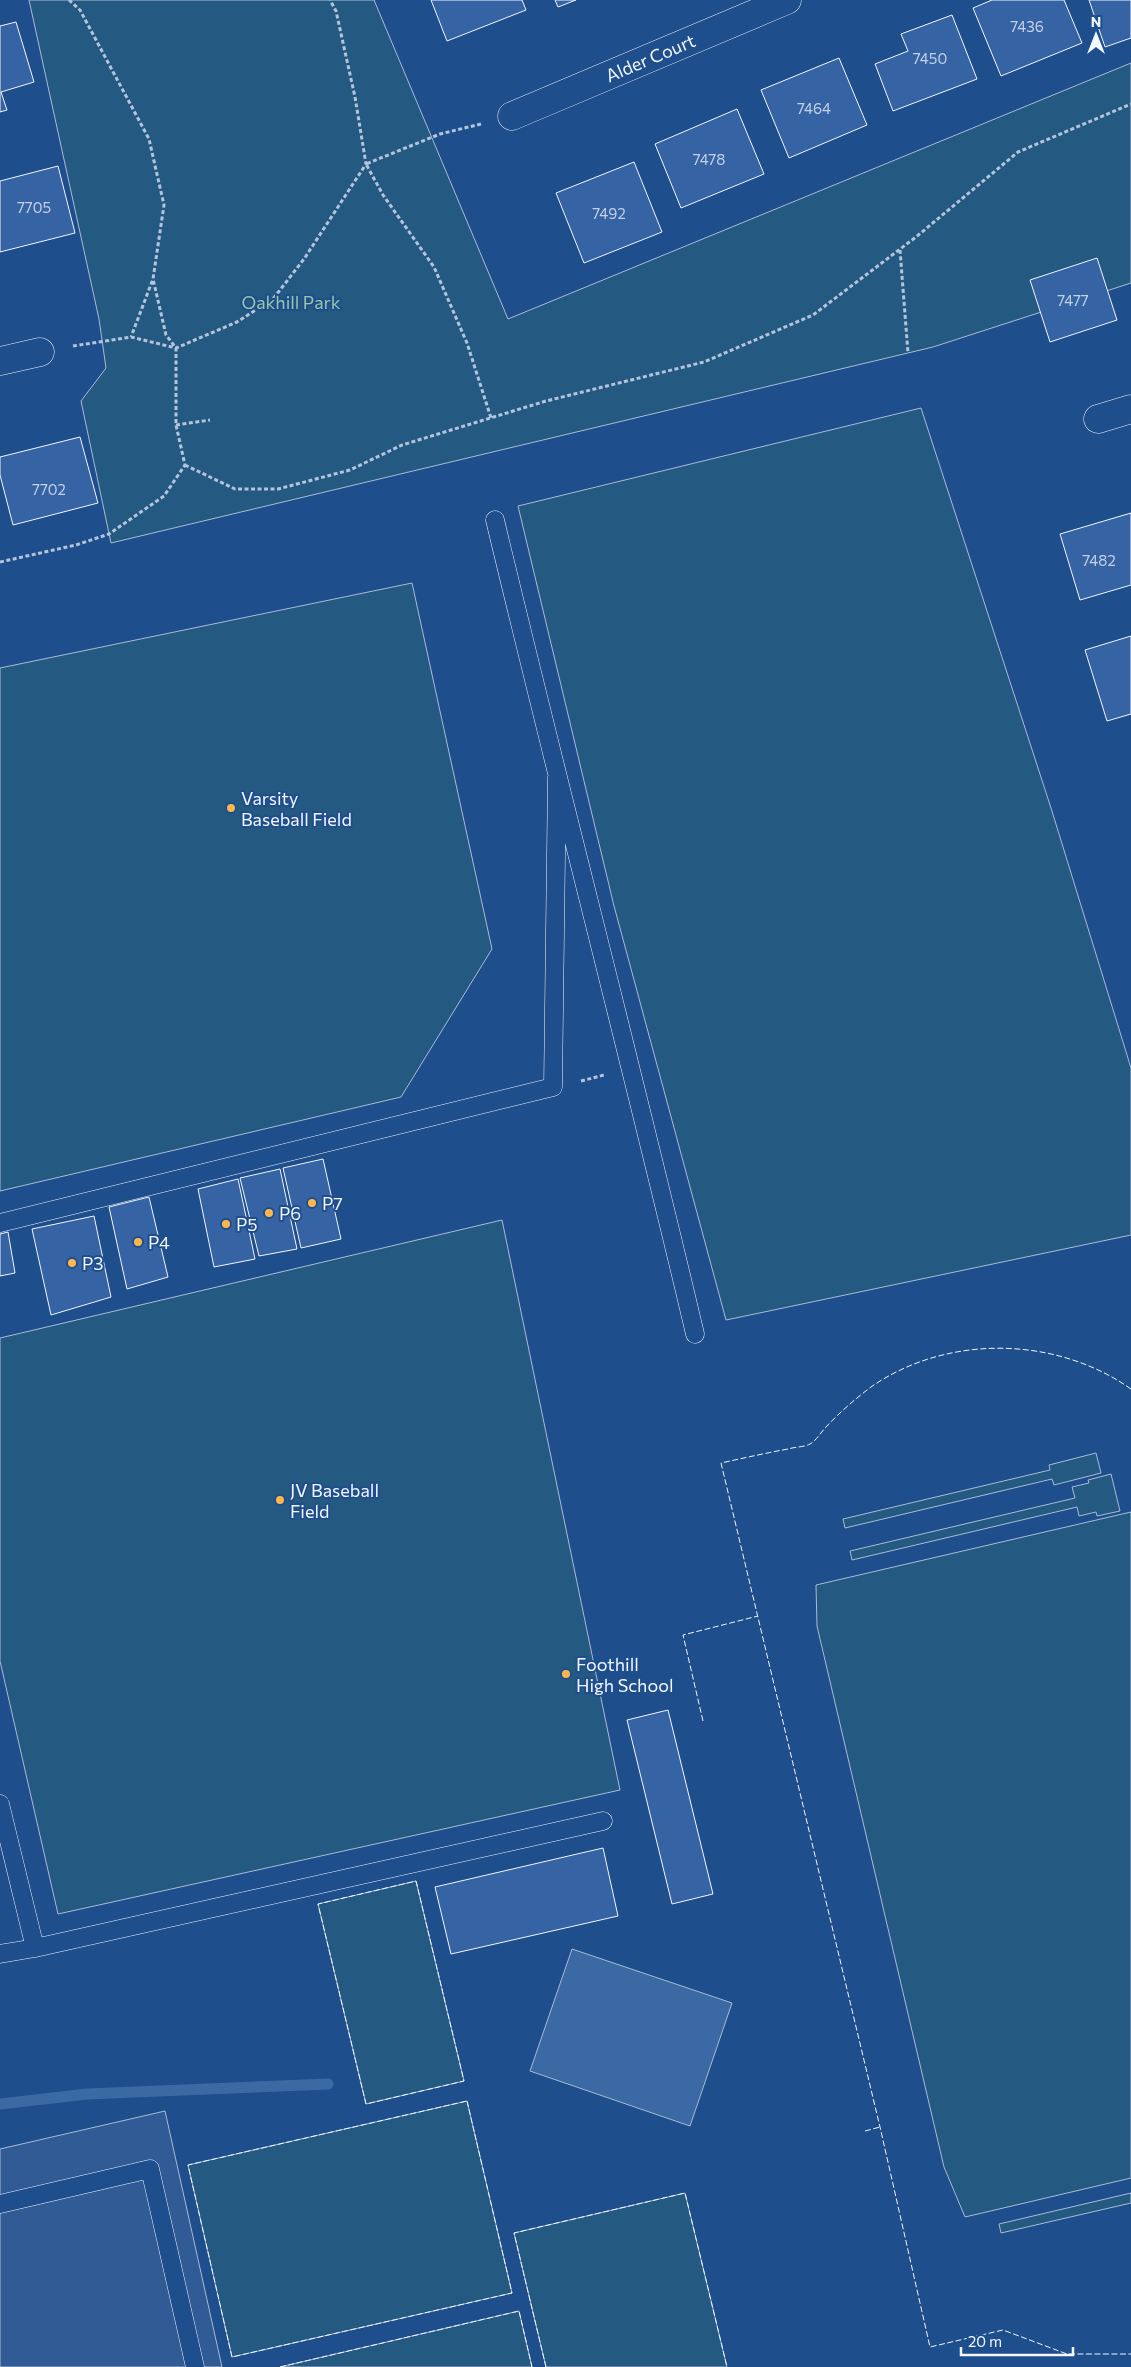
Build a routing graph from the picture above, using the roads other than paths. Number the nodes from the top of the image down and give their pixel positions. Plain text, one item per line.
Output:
1 (787, 0) edge
2 (512, 116) road end
3 (40, 352) road end
4 (0, 361) edge
5 (1131, 409) edge
6 (1098, 419) dead end
7 (495, 520) dead end
8 (557, 777) junction
9 (0, 1222) edge
10 (695, 1334) dead end
11 (0, 1804) edge
12 (603, 1821) dead end
13 (35, 1948) junction
14 (0, 1954) edge
15 (0, 2204) edge
16 (195, 2367) edge

1 - 2 street, Alder Court
3 - 4 street
5 - 6 street
7 - 8 lane
8 - 9 lane
8 - 10 lane
11 - 13 lane
12 - 13 lane
13 - 14 lane
15 - 16 lane

